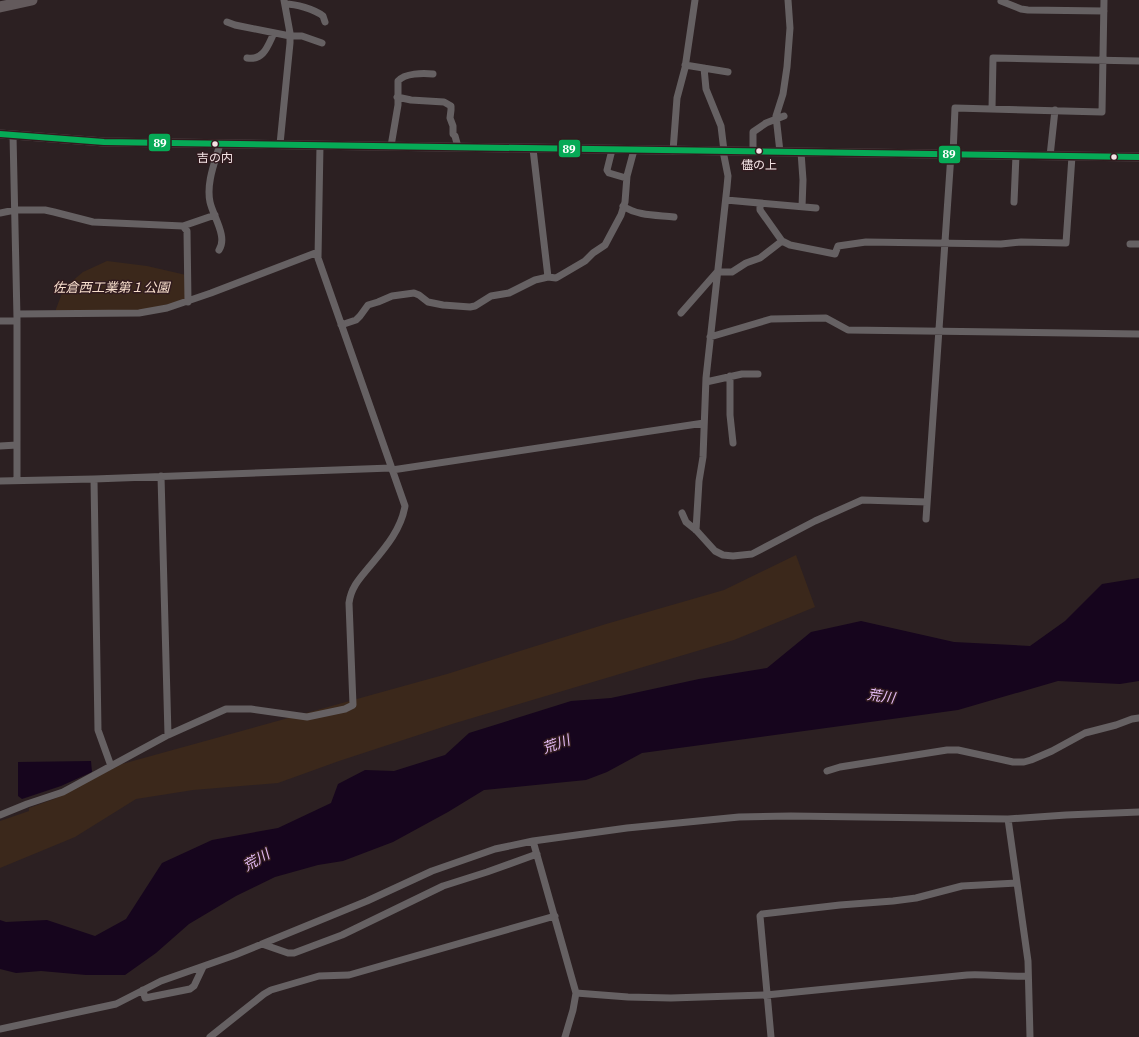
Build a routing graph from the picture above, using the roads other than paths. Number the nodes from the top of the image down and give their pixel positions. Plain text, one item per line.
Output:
1 (32, 0) edge
2 (695, 0) edge
3 (788, 0) edge
4 (1001, 0) edge
5 (1104, 0) edge
6 (285, 2) edge
7 (0, 8) edge
8 (1104, 11) junction
9 (227, 22) dead end
10 (325, 22) dead end
11 (274, 33) junction
12 (290, 36) junction
13 (322, 43) dead end
14 (247, 58) dead end
15 (1104, 60) junction
16 (1139, 60) edge
17 (685, 65) junction
18 (704, 68) junction
19 (728, 72) dead end
20 (433, 74) dead end
21 (397, 97) junction
22 (992, 109) junction
23 (1055, 110) junction
24 (784, 116) dead end
25 (776, 120) junction
26 (0, 134) edge
27 (13, 135) junction
28 (220, 144) junction
29 (280, 144) junction
30 (320, 145) junction
31 (391, 146) junction
32 (458, 147) junction
33 (533, 149) junction
34 (612, 150) junction
35 (634, 150) junction
36 (673, 151) junction
37 (723, 151) junction
38 (753, 152) junction
39 (780, 152) junction
40 (801, 152) junction
41 (952, 154) junction
42 (1016, 155) junction
43 (1050, 156) junction
44 (1072, 156) junction
45 (1139, 157) edge
46 (626, 178) junction
47 (726, 200) junction
48 (1014, 202) dead end
49 (760, 204) junction
50 (623, 206) junction
51 (802, 207) junction
52 (816, 208) dead end
53 (15, 210) junction
54 (0, 213) edge
55 (215, 215) junction
56 (674, 216) dead end
57 (183, 226) junction
58 (782, 241) junction
59 (944, 243) junction
60 (1130, 244) dead end
61 (1139, 244) edge
62 (219, 250) dead end
63 (318, 252) junction
64 (717, 272) junction
65 (548, 277) junction
66 (188, 302) junction
67 (681, 313) dead end
68 (17, 314) junction
69 (0, 321) edge
70 (17, 321) junction
71 (341, 325) junction
72 (939, 331) junction
73 (1139, 334) edge
74 (710, 337) junction
75 (758, 374) dead end
76 (730, 376) junction
77 (706, 382) junction
78 (704, 423) junction
79 (733, 443) dead end
80 (0, 446) edge
81 (17, 446) junction
82 (392, 469) junction
83 (161, 476) junction
84 (94, 479) junction
85 (17, 480) junction
86 (0, 481) edge
87 (927, 502) junction
88 (682, 513) dead end
89 (926, 519) dead end
90 (696, 530) junction
91 (1139, 718) edge
92 (168, 735) junction
93 (111, 766) junction
94 (827, 771) dead end
95 (1139, 812) edge
96 (0, 815) edge
97 (1008, 819) junction
98 (533, 841) junction
99 (537, 854) junction
100 (1017, 883) junction
101 (554, 916) junction
102 (262, 944) junction
103 (203, 967) junction
104 (1028, 976) junction
105 (143, 990) junction
106 (576, 993) junction
107 (767, 995) junction
108 (0, 1029) edge
109 (210, 1037) edge
110 (565, 1037) edge
111 (771, 1037) edge
112 (1030, 1037) edge

1 - 7 highway
2 - 17 street
3 - 25 street
4 - 8 street
5 - 8 street
6 - 10 street
6 - 12 street
8 - 15 street
9 - 11 street
11 - 12 street
11 - 14 street
12 - 13 street
12 - 29 street
15 - 16 street
15 - 22 street
15 - 23 street
17 - 18 street
17 - 36 street
18 - 19 street
18 - 37 street
20 - 21 street
21 - 31 street
21 - 32 street
22 - 23 street
22 - 41 street
23 - 43 street
24 - 25 street
25 - 38 street
25 - 39 street
26 - 27 street
27 - 28 street
27 - 53 street
28 - 29 street
28 - 55 street
29 - 30 street
30 - 31 street
30 - 63 street
31 - 32 street
32 - 33 street
33 - 34 street
33 - 65 street
34 - 35 street
34 - 46 street
35 - 36 street
35 - 46 street
36 - 37 street
37 - 38 street
37 - 47 street
38 - 39 street
39 - 40 street
40 - 41 street
40 - 51 street
41 - 42 street
41 - 59 street
42 - 43 street
42 - 48 street
43 - 44 street
44 - 45 street
44 - 59 street
46 - 50 street
47 - 49 street
47 - 64 street
49 - 51 street
49 - 58 street
50 - 56 street
50 - 65 street
51 - 52 street
53 - 54 street
53 - 57 street
53 - 68 street
55 - 57 street
55 - 62 street
57 - 66 street
58 - 59 street
58 - 64 street
59 - 72 street
60 - 61 street
63 - 66 street
63 - 71 street
64 - 67 street
64 - 74 street
65 - 71 street
66 - 68 street
68 - 70 street
69 - 70 street
70 - 81 street
71 - 82 street
72 - 73 street
72 - 74 street
72 - 87 street
74 - 77 street
75 - 76 street
76 - 77 street
76 - 79 street
77 - 78 street
78 - 82 street
78 - 90 street
80 - 81 street
81 - 85 street
82 - 83 street
82 - 92 street
83 - 84 street
83 - 92 street
84 - 85 street
84 - 93 street
85 - 86 street
87 - 89 street
87 - 90 street
88 - 90 street
91 - 94 street
92 - 93 street
93 - 96 street
95 - 97 street
97 - 98 street
97 - 100 street
98 - 99 street
98 - 102 street
99 - 101 street
99 - 102 street
100 - 104 street
100 - 107 street
101 - 106 street
101 - 109 street
102 - 103 street
103 - 105 street
103 - 105 street
104 - 107 street
104 - 112 street
105 - 108 street
106 - 107 street
106 - 110 street
107 - 111 street

